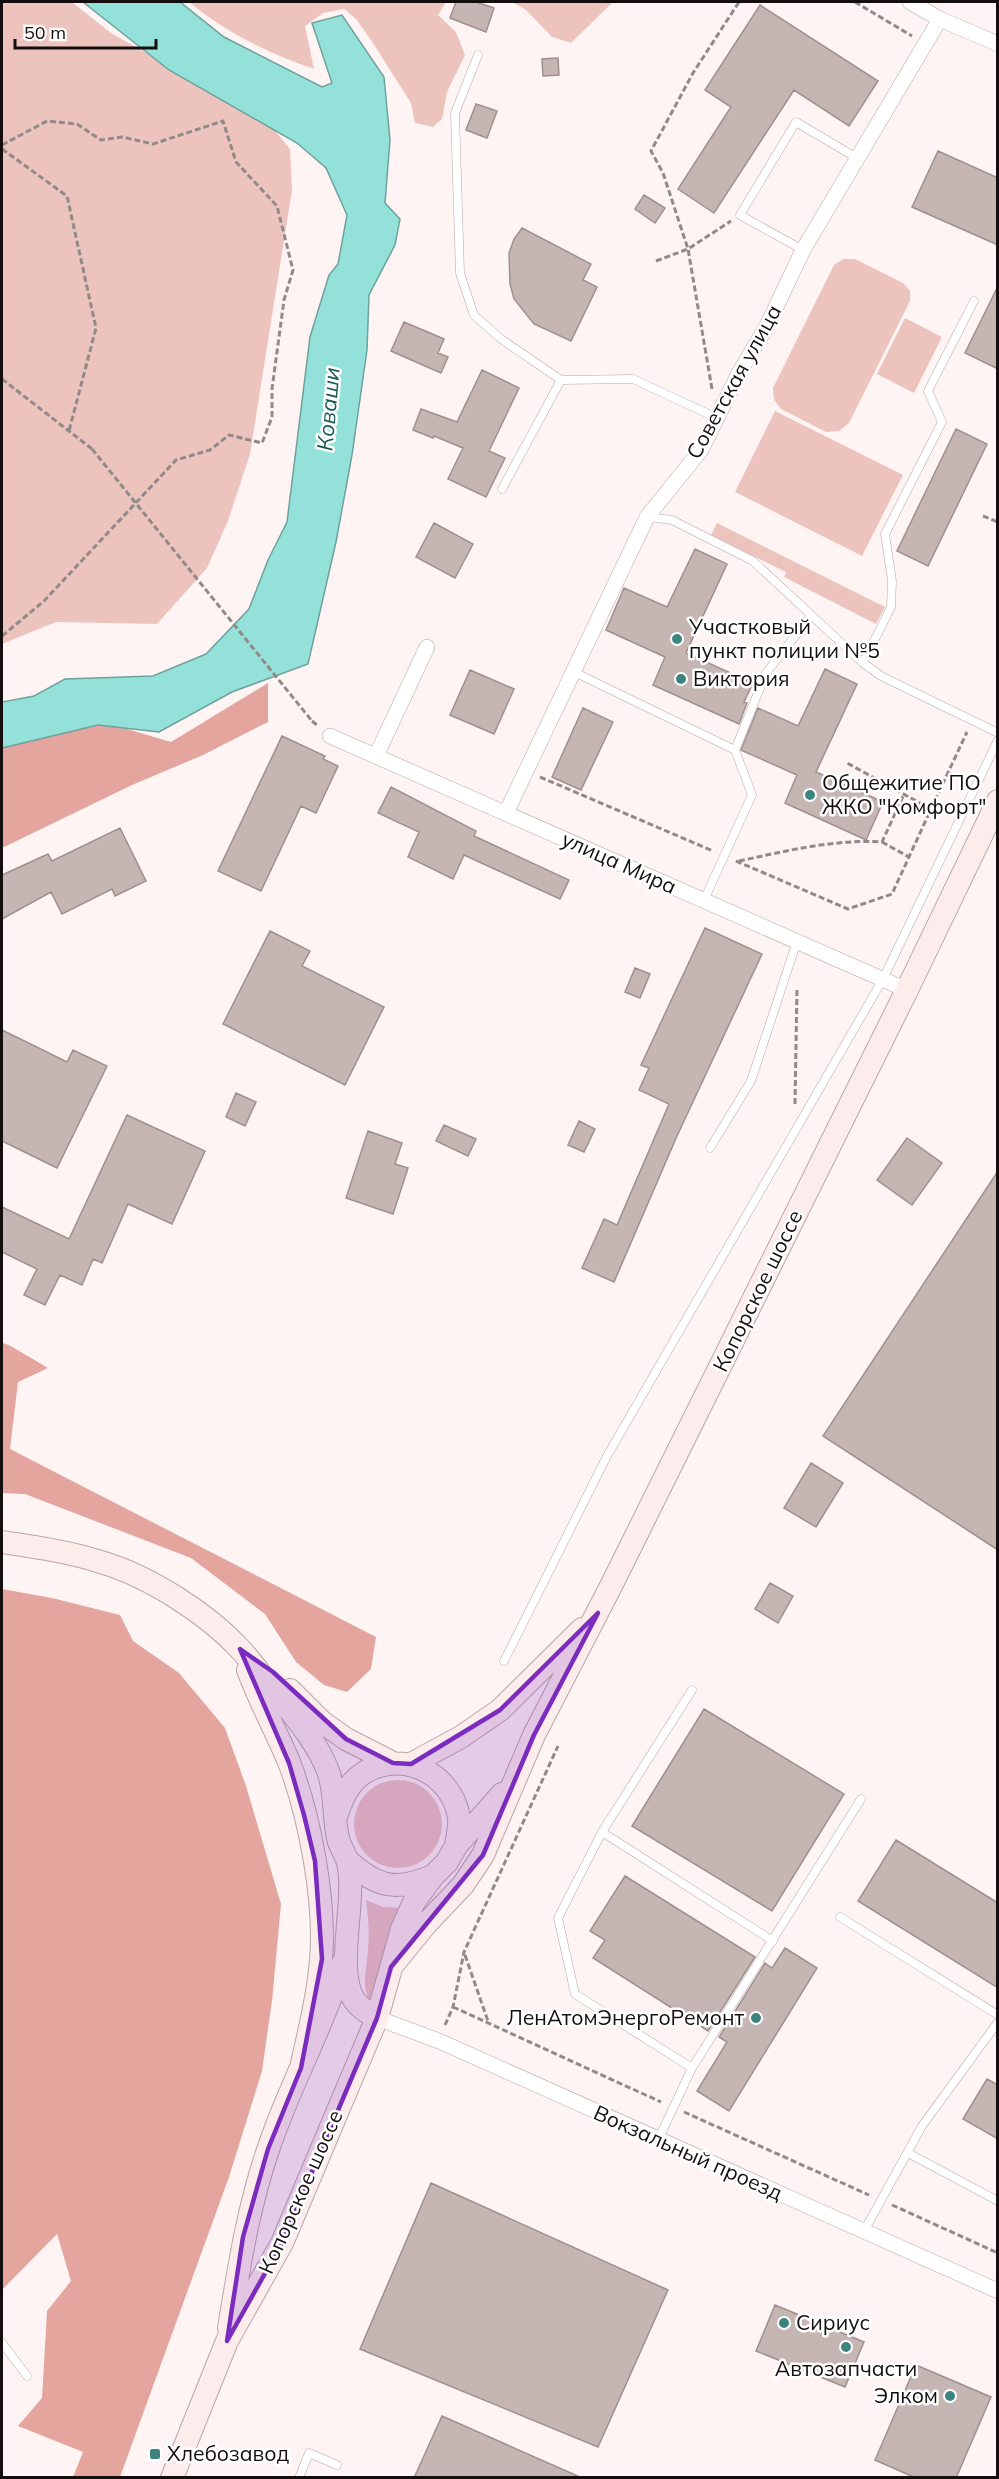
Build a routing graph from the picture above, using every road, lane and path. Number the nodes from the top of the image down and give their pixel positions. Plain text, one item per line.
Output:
1 (739, 2) edge
2 (855, 2) edge
3 (910, 2) edge
4 (940, 19) junction
5 (924, 44) junction
6 (998, 44) edge
7 (478, 55) dead end
8 (2, 147) edge
9 (857, 158) junction
10 (740, 215) junction
11 (688, 249) junction
12 (803, 250) junction
13 (656, 261) dead end
14 (974, 301) dead end
15 (2, 379) edge
16 (561, 380) junction
17 (717, 418) junction
18 (69, 431) junction
19 (502, 489) dead end
20 (983, 516) dead end
21 (647, 517) junction
22 (998, 522) edge
23 (811, 616) junction
24 (2, 636) edge
25 (427, 647) dead end
26 (863, 663) junction
27 (574, 672) junction
28 (972, 720) junction
29 (312, 721) dead end
30 (998, 733) edge
31 (330, 736) dead end
32 (998, 740) edge
33 (735, 750) junction
34 (376, 756) junction
35 (847, 763) dead end
36 (526, 771) junction
37 (904, 794) junction
38 (998, 801) edge
39 (931, 809) junction
40 (506, 813) junction
41 (882, 842) junction
42 (724, 856) junction
43 (909, 857) junction
44 (738, 862) junction
45 (704, 900) junction
46 (797, 941) junction
47 (883, 979) junction
48 (797, 983) dead end
49 (907, 990) junction
50 (790, 1114) dead end
51 (710, 1148) dead end
52 (2, 1542) edge
53 (598, 1613) junction
54 (240, 1649) junction
55 (504, 1661) dead end
56 (692, 1689) dead end
57 (558, 1746) dead end
58 (402, 1763) junction
59 (514, 1779) junction
60 (861, 1799) dead end
61 (337, 1814) junction
62 (602, 1832) junction
63 (456, 1845) junction
64 (348, 1862) junction
65 (433, 1876) junction
66 (840, 1917) dead end
67 (773, 1941) junction
68 (346, 1951) junction
69 (464, 1952) junction
70 (391, 1967) junction
71 (453, 2007) junction
72 (998, 2015) edge
73 (377, 2018) junction
74 (998, 2022) edge
75 (489, 2024) junction
76 (439, 2041) junction
77 (301, 2068) junction
78 (692, 2068) junction
79 (673, 2107) junction
80 (658, 2140) junction
81 (908, 2153) junction
82 (998, 2200) edge
83 (881, 2201) junction
84 (864, 2231) junction
85 (998, 2253) edge
86 (998, 2291) edge
87 (227, 2341) junction
88 (2, 2343) edge
89 (27, 2376) dead end
90 (337, 2465) dead end
91 (172, 2478) edge
92 (298, 2478) edge

1 - 11 path
2 - 5 path
3 - 4 street
4 - 5 street, Советская улица
4 - 6 street
5 - 9 street, Советская улица
7 - 16 lane
8 - 18 path
8 - 24 path
9 - 10 lane
9 - 12 street, Советская улица
10 - 11 path
10 - 12 lane
11 - 13 path
11 - 17 path
12 - 17 street, Советская улица
14 - 26 lane
15 - 18 path
16 - 17 lane
16 - 19 lane
17 - 21 street, Советская улица
18 - 29 path, bridge
20 - 22 path
21 - 23 lane
21 - 27 street, Советская улица
23 - 26 lane
23 - 33 lane
25 - 34 street
26 - 28 lane
27 - 33 lane
27 - 36 street, Советская улица
28 - 30 lane
28 - 39 path
31 - 34 street, улица Мира
32 - 47 lane
33 - 42 lane
34 - 40 street, улица Мира
35 - 37 path
36 - 40 street, Советская улица
36 - 42 path
37 - 39 path
37 - 41 path
38 - 49 main road, Копорское шоссе
39 - 43 path
40 - 45 street, улица Мира
41 - 43 path
41 - 44 path
42 - 44 path
42 - 45 lane
43 - 44 path
45 - 46 street, улица Мира
46 - 47 street, улица Мира
46 - 51 lane
47 - 49 street, улица Мира
47 - 55 lane
48 - 50 path
49 - 53 main road, Копорское шоссе
52 - 54 main road
53 - 58 main road
53 - 59 main road, Копорское шоссе
54 - 58 main road
54 - 61 main road
54 - 77 main road
56 - 62 lane
57 - 69 path
58 - 61 main road
58 - 63 main road
59 - 63 main road
59 - 70 main road
60 - 67 lane
61 - 64 main road
62 - 67 lane
62 - 78 lane
63 - 65 main road
64 - 65 main road
64 - 68 main road
65 - 70 main road, Копорское шоссе
66 - 72 lane
67 - 78 lane
68 - 73 main road
68 - 77 main road
69 - 71 path
69 - 75 path
70 - 73 main road, Копорское шоссе
71 - 75 path
71 - 76 path
73 - 76 street, Вокзальный проезд
73 - 87 main road, Копорское шоссе
74 - 81 lane
75 - 79 path
76 - 80 street, Вокзальный проезд
77 - 87 main road
78 - 79 lane
79 - 80 lane
79 - 83 path
80 - 84 street, Вокзальный проезд
81 - 82 lane
81 - 83 lane
83 - 84 lane
83 - 85 path
84 - 86 street, Вокзальный проезд
87 - 91 main road, Копорское шоссе
88 - 89 lane
90 - 92 lane

